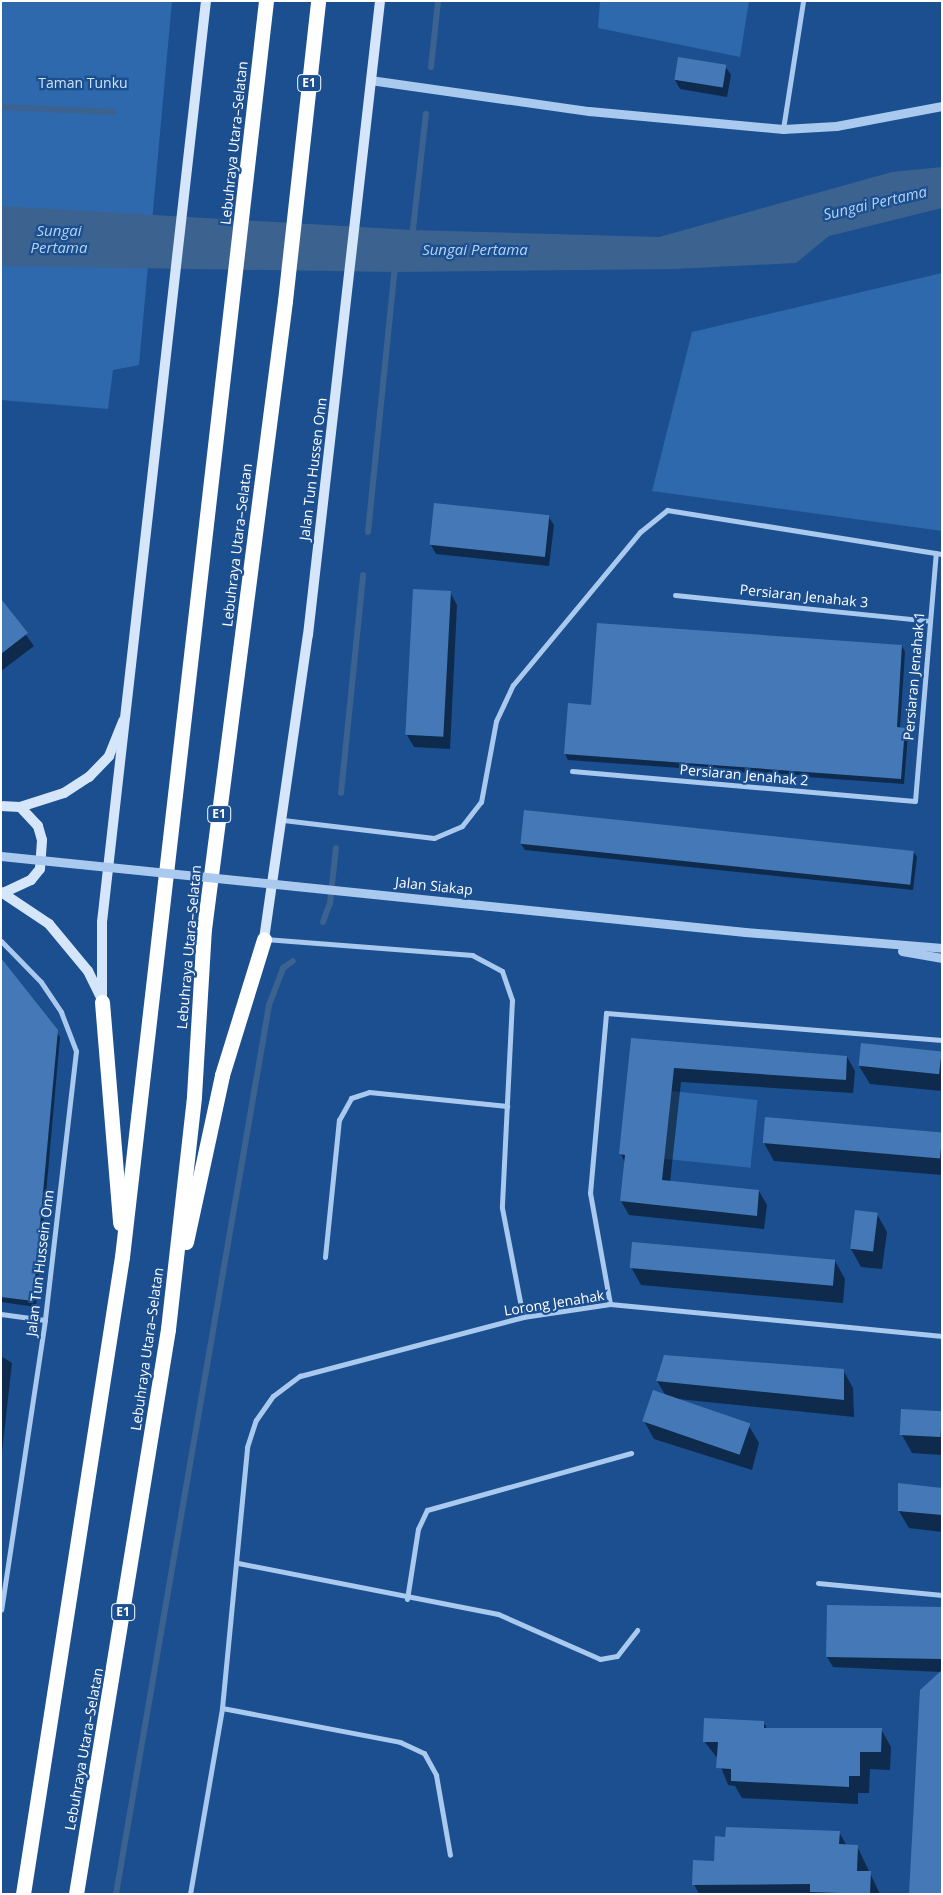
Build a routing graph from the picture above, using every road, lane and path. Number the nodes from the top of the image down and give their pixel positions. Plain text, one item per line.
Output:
1 (206, 1) edge
2 (266, 1) edge
3 (318, 1) edge
4 (380, 1) edge
5 (803, 1) edge
6 (370, 80) junction
7 (942, 106) edge
8 (783, 129) junction
9 (939, 554) edge
10 (675, 595) dead end
11 (930, 621) junction
12 (128, 705) junction
13 (572, 771) dead end
14 (914, 801) joint
15 (1, 806) edge
16 (20, 807) junction
17 (283, 820) junction
18 (1, 856) edge
19 (2, 893) edge
20 (264, 938) junction
21 (1, 941) edge
22 (865, 944) junction
23 (942, 948) edge
24 (942, 958) edge
25 (102, 1002) junction
26 (942, 1040) edge
27 (507, 1106) junction
28 (122, 1256) junction
29 (325, 1257) dead end
30 (610, 1304) junction
31 (1, 1314) edge
32 (523, 1317) junction
33 (45, 1320) junction
34 (168, 1329) junction
35 (942, 1336) edge
36 (632, 1454) dead end
37 (238, 1563) junction
38 (818, 1583) dead end
39 (942, 1595) edge
40 (408, 1599) junction
41 (1, 1610) edge
42 (637, 1630) dead end
43 (222, 1708) junction
44 (450, 1855) dead end
45 (23, 1894) edge
46 (76, 1894) edge
47 (190, 1894) edge

1 - 12 main road
2 - 28 highway, Lebuhraya Utara–Selatan
3 - 34 highway, Lebuhraya Utara–Selatan / E1
4 - 6 main road, Jalan Tun Hussen Onn
5 - 8 street
6 - 8 street
6 - 17 main road, Jalan Tun Hussen Onn
7 - 8 street
9 - 11 street, Persiaran Jenahak 1
9 - 17 street
10 - 11 street, Persiaran Jenahak 3
11 - 14 street, Persiaran Jenahak 1
12 - 16 main road
12 - 25 main road
13 - 14 street, Persiaran Jenahak 2
15 - 16 main road
16 - 19 main road
17 - 20 main road, Jalan Tun Hussen Onn
18 - 22 street, Jalan Siakap, bridge
19 - 25 main road
20 - 27 street
20 - 34 highway
21 - 33 street, Jalan Tun Hussein Onn
22 - 23 street
22 - 24 street
25 - 28 highway
26 - 30 street
27 - 29 street
27 - 32 street
28 - 45 highway, Lebuhraya Utara–Selatan
30 - 32 street, Lorong Jenahak
30 - 35 street, Lorong Jenahak
31 - 33 street
32 - 37 street, Lorong Jenahak
33 - 41 street, Jalan Tun Hussein Onn
34 - 46 highway, Lebuhraya Utara–Selatan / E1
36 - 40 street
37 - 40 street
37 - 43 street, Lorong Jenahak
38 - 39 street
40 - 42 street
43 - 44 street
43 - 47 street, Lorong Jenahak

